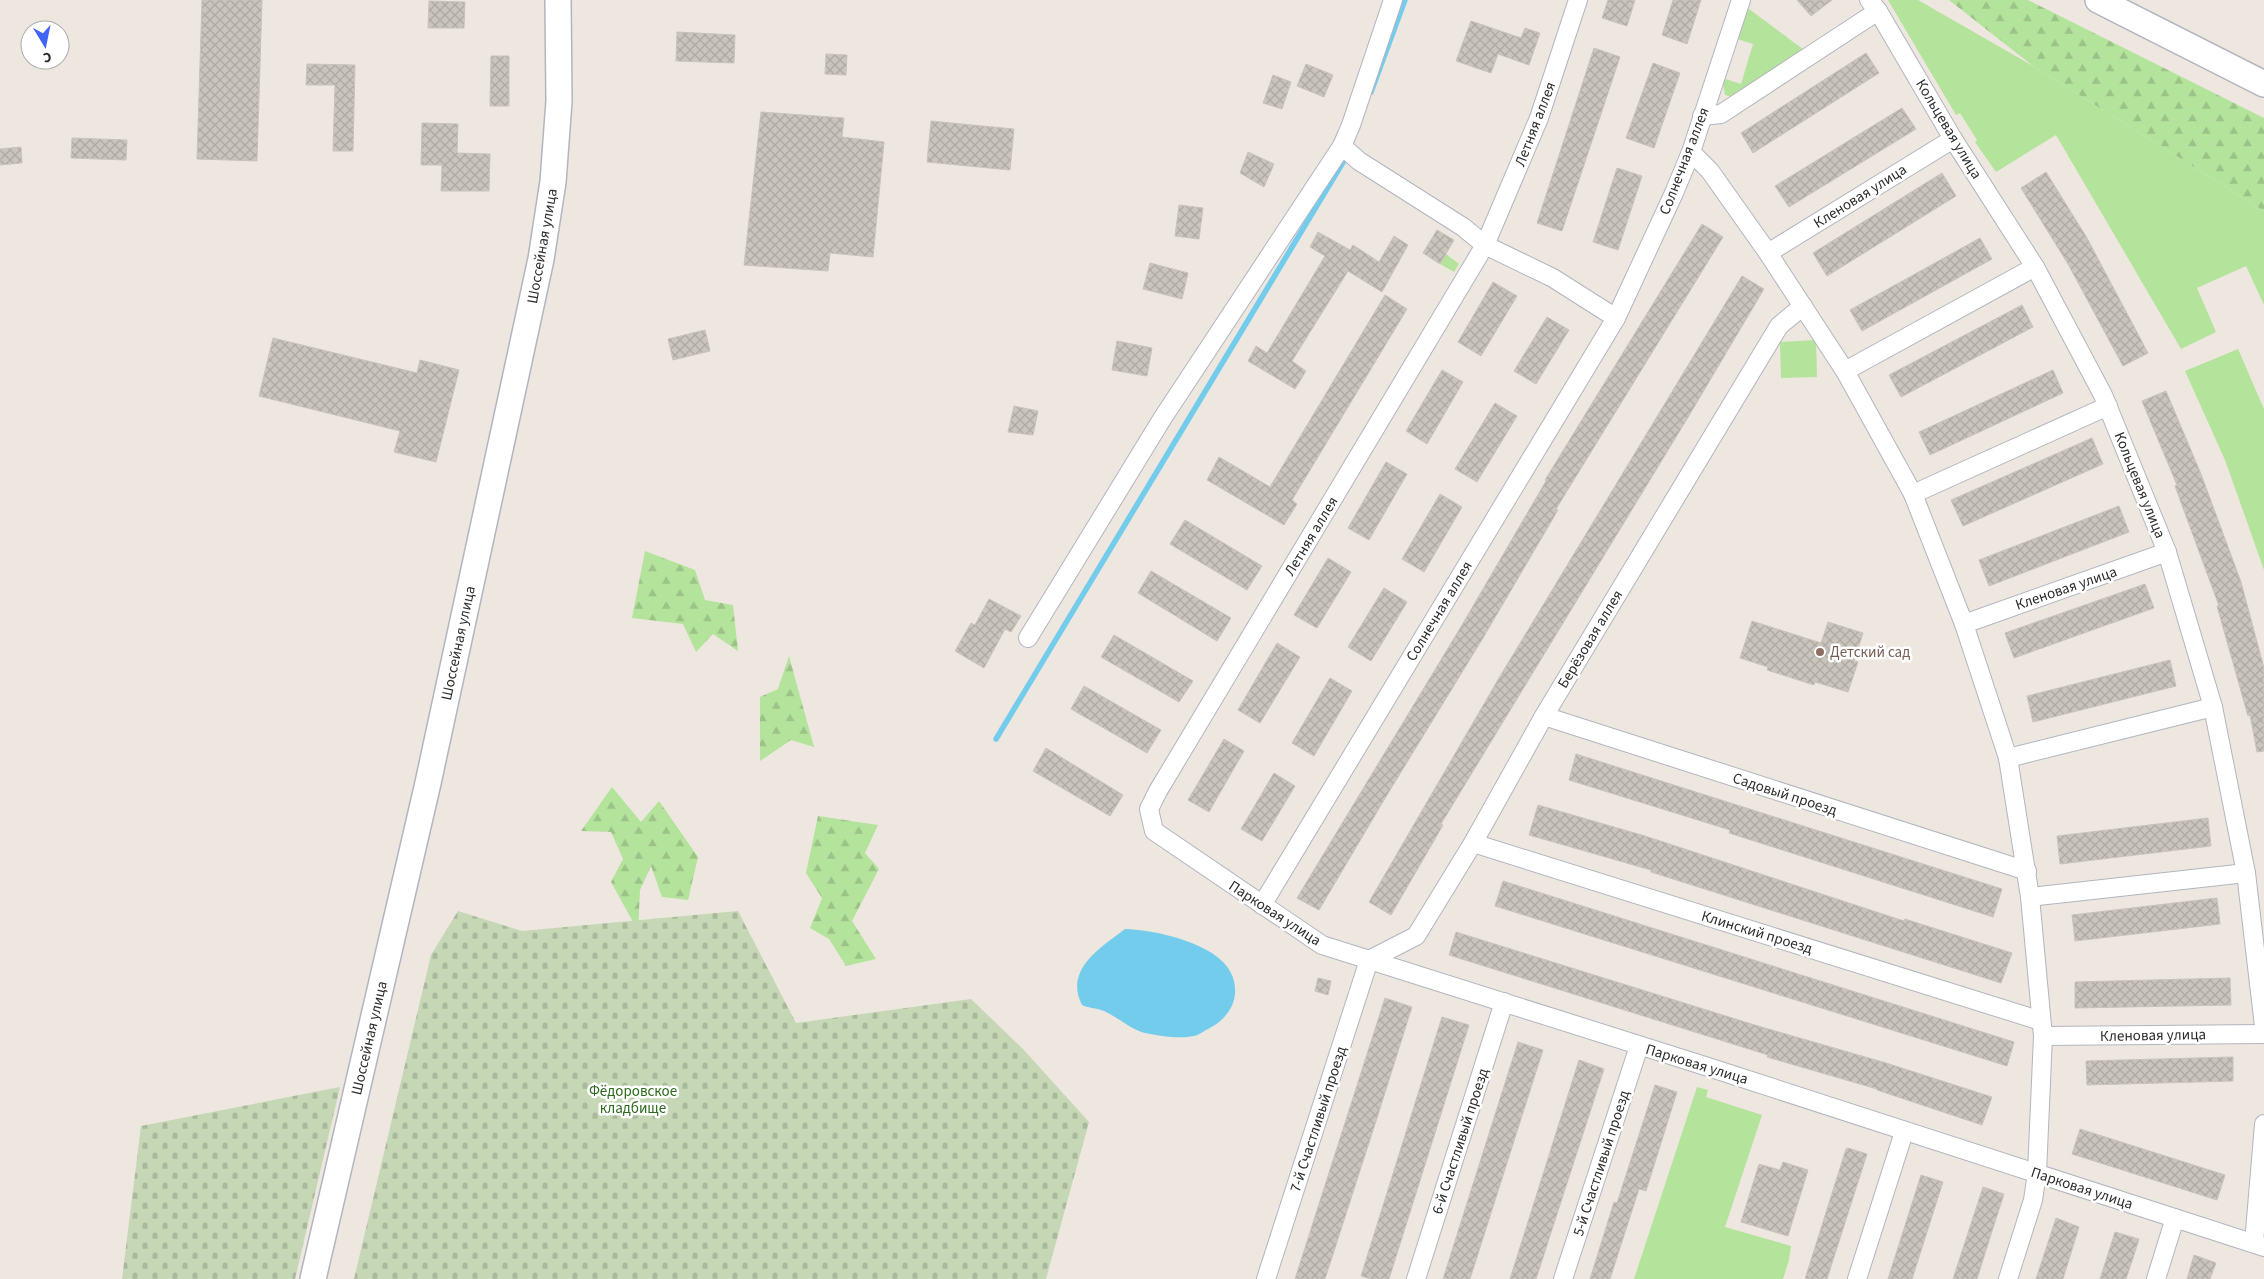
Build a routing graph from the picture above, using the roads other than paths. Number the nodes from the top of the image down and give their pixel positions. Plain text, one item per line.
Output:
1 (558, 0) edge
2 (1392, 0) edge
3 (1578, 0) edge
4 (1741, 0) edge
5 (2098, 0) edge
6 (1873, 6) edge
7 (2264, 84) edge
8 (1702, 116) junction
9 (1953, 139) junction
10 (1342, 146) junction
11 (1691, 152) junction
12 (1485, 245) junction
13 (1768, 253) junction
14 (2035, 267) junction
15 (1803, 306) junction
16 (1616, 318) junction
17 (1845, 372) junction
18 (2108, 406) junction
19 (1912, 494) junction
20 (2167, 552) junction
21 (1964, 624) junction
22 (1028, 638) dead end
23 (2213, 707) junction
24 (1544, 716) junction
25 (2008, 758) junction
26 (1154, 831) joint
27 (1473, 843) junction
28 (2027, 871) junction
29 (2246, 873) junction
30 (2030, 897) junction
31 (1262, 905) junction
32 (1369, 960) junction
33 (1504, 1002) junction
34 (2264, 1026) edge
35 (2042, 1029) junction
36 (2264, 1034) edge
37 (1639, 1046) junction
38 (2264, 1124) edge
39 (1904, 1132) junction
40 (2037, 1173) junction
41 (2175, 1218) junction
42 (2259, 1245) edge
43 (313, 1279) edge
44 (1266, 1279) edge
45 (1416, 1279) edge
46 (1563, 1279) edge
47 (1857, 1279) edge
48 (2008, 1279) edge
49 (2156, 1279) edge

1 - 43 main road, Шоссейная улица
2 - 10 street
3 - 12 street, Летняя аллея
4 - 8 street, Солнечная аллея
5 - 7 main road
6 - 8 street
6 - 9 street, Кольцевая улица
8 - 11 street, Солнечная аллея
9 - 13 street, Кленовая улица
9 - 14 street, Кольцевая улица
10 - 12 street
10 - 22 street
11 - 13 street
11 - 16 street, Солнечная аллея
12 - 16 street
12 - 26 street, Летняя аллея
13 - 15 street
14 - 17 street
14 - 18 street, Кольцевая улица
15 - 17 street
15 - 24 street, Берёзовая аллея
16 - 31 street, Солнечная аллея
17 - 19 street
18 - 19 street
18 - 20 street, Кольцевая улица
19 - 21 street
20 - 21 street, Кленовая улица
20 - 23 street, Кольцевая улица
21 - 25 street
23 - 25 street
23 - 29 street, Кольцевая улица
24 - 27 street, Берёзовая аллея
24 - 28 street, Садовый проезд
25 - 28 street
26 - 31 street, Парковая улица
27 - 32 street, Берёзовая аллея
27 - 35 street, Клинский проезд
28 - 30 street
29 - 30 street
29 - 34 street, Кольцевая улица
30 - 35 street
31 - 32 street, Парковая улица
32 - 33 street, Парковая улица
32 - 44 street, 7-й Счастливый проезд
33 - 37 street, Парковая улица
33 - 45 street, 6-й Счастливый проезд
35 - 36 street, Кленовая улица
35 - 40 street
37 - 39 street, Парковая улица
37 - 46 street, 5-й Счастливый проезд
38 - 42 street
39 - 40 street, Парковая улица
39 - 47 street
40 - 41 street, Парковая улица
40 - 48 street
41 - 42 street, Парковая улица
41 - 49 street

